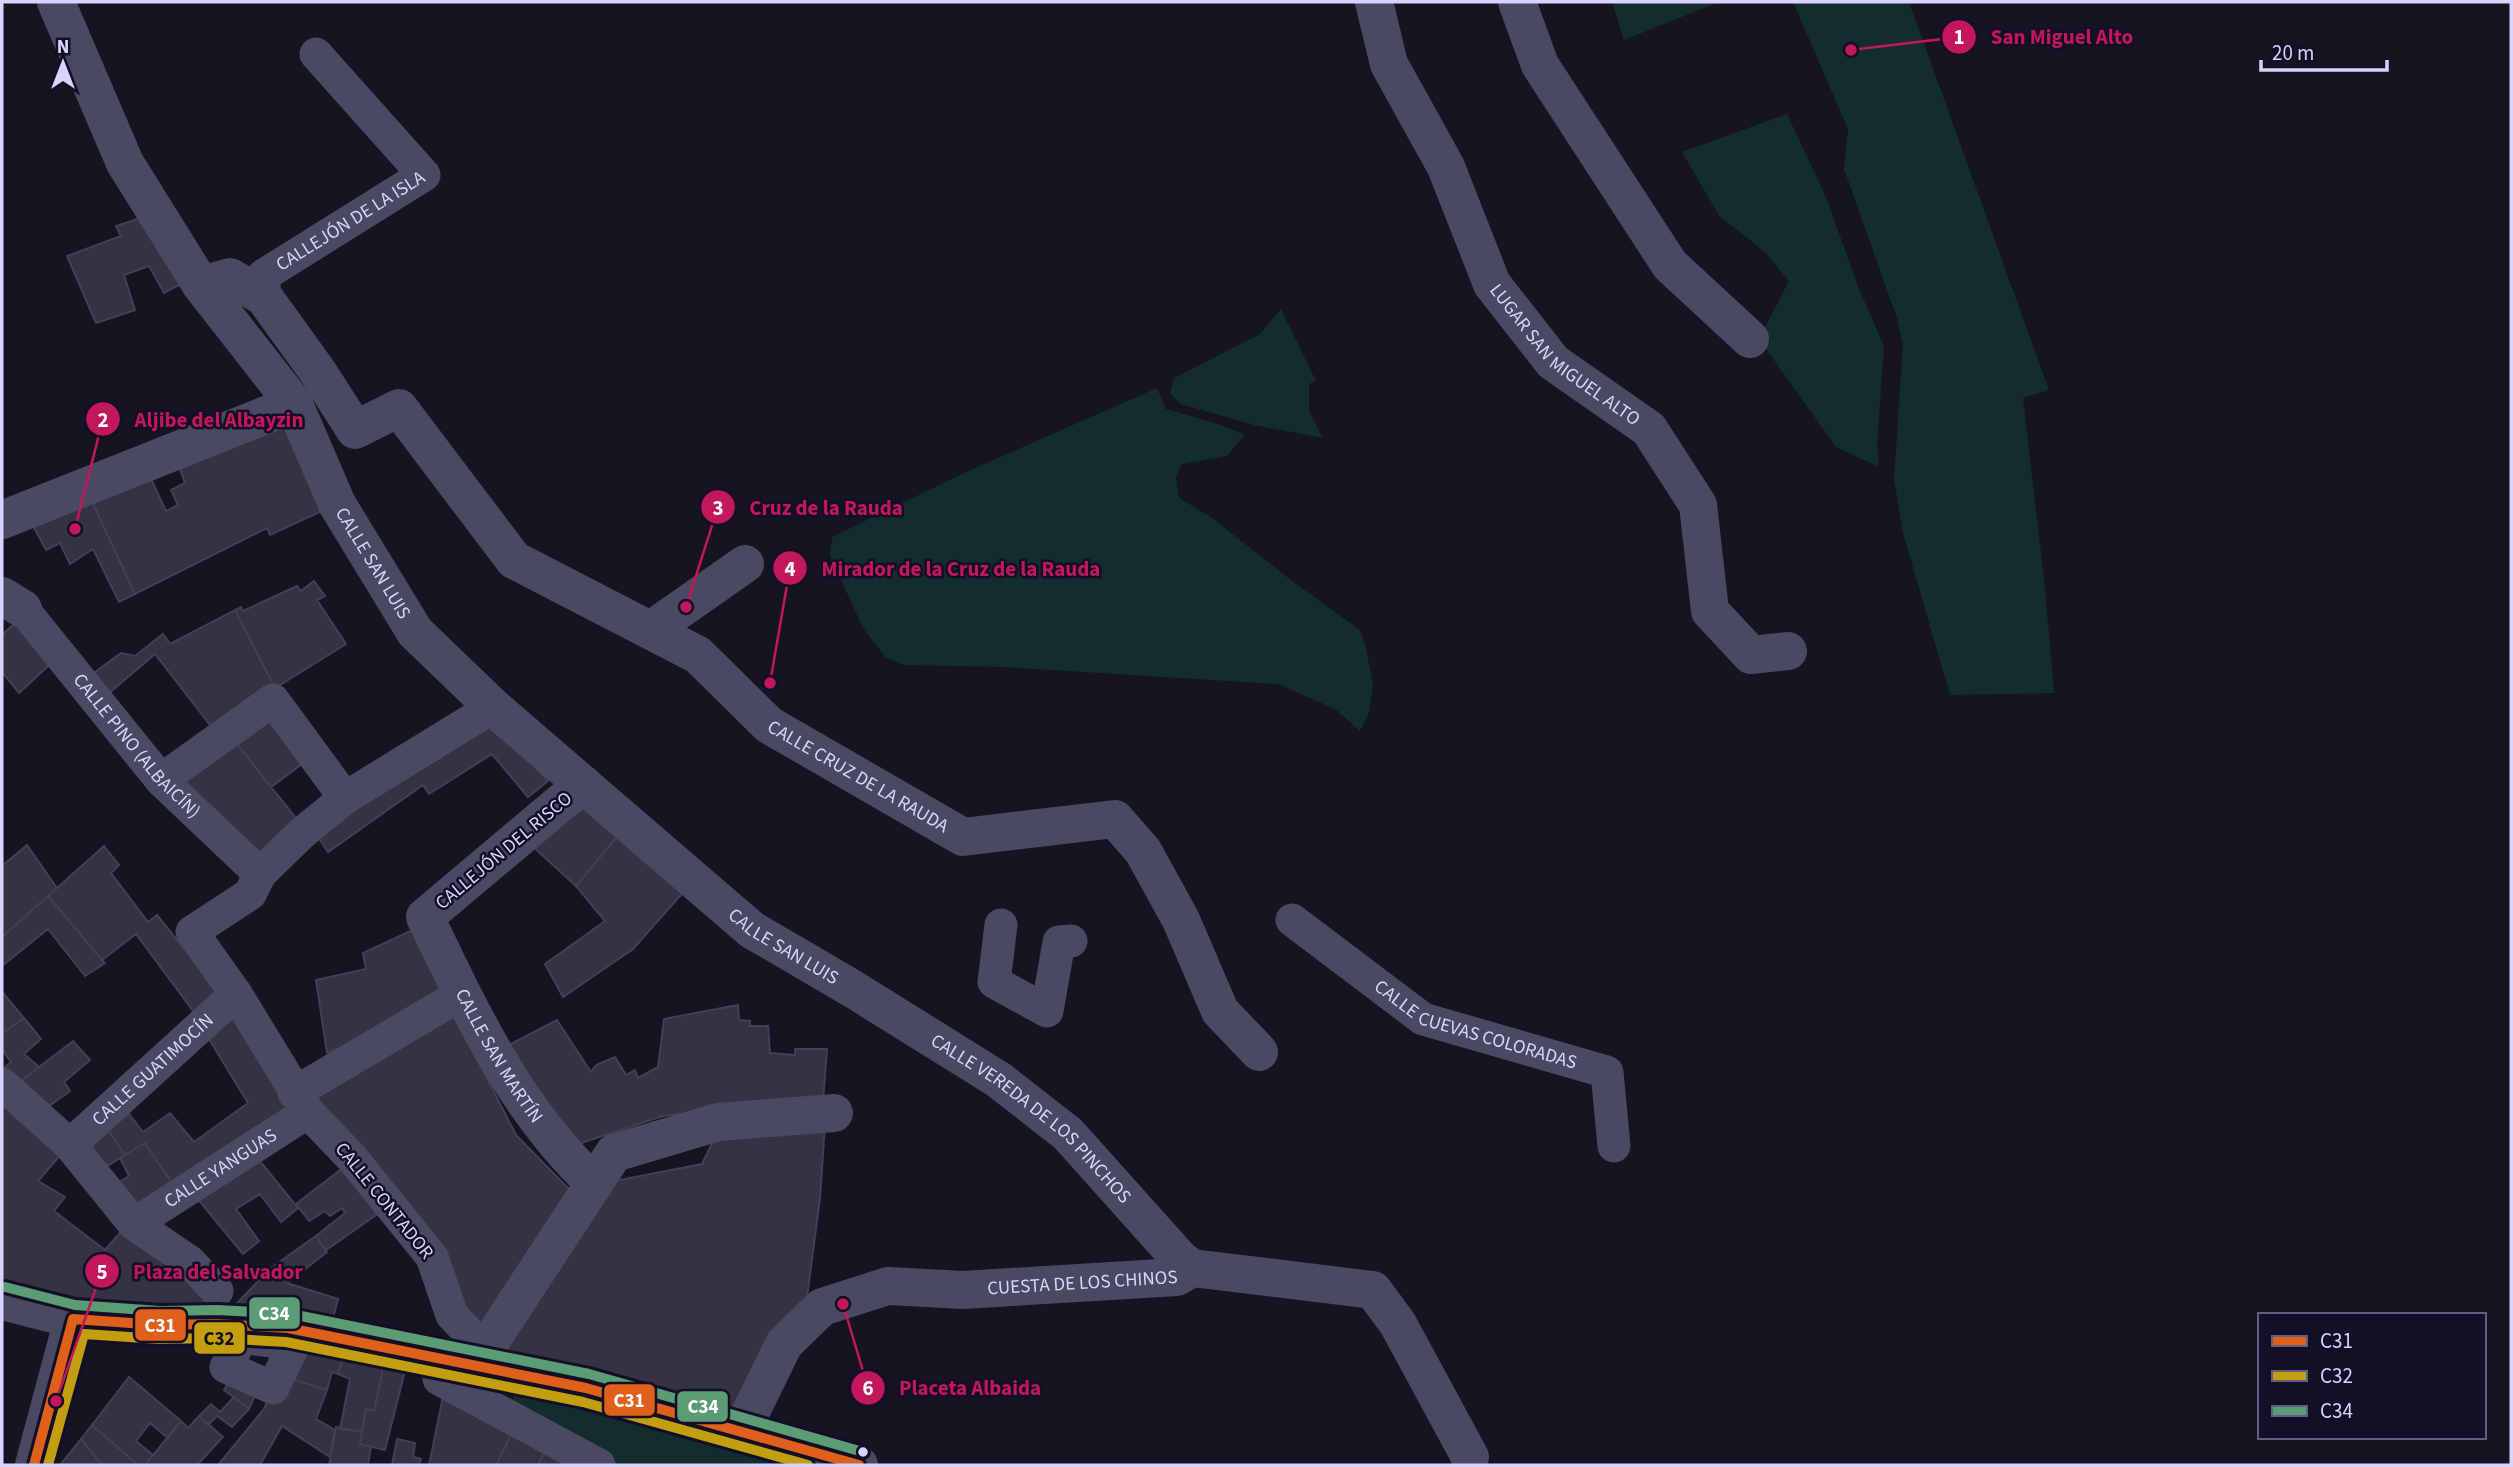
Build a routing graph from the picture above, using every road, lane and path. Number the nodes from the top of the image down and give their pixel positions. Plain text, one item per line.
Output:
1 (56, 2) edge
2 (1374, 2) edge
3 (1517, 2) edge
4 (316, 54) dead end
5 (201, 285) junction
6 (264, 297) junction
7 (1750, 339) dead end
8 (294, 404) junction
9 (2, 520) edge
10 (745, 564) dead end
11 (12, 602) edge
12 (652, 629) junction
13 (1788, 650) dead end
14 (493, 707) junction
15 (161, 779) junction
16 (583, 784) junction
17 (345, 798) junction
18 (260, 874) junction
19 (425, 917) joint
20 (1292, 920) dead end
21 (1001, 925) dead end
22 (1071, 941) dead end
23 (853, 989) joint
24 (236, 994) junction
25 (462, 994) junction
26 (1259, 1052) dead end
27 (2, 1084) edge
28 (301, 1102) junction
29 (834, 1113) dead end
30 (69, 1145) junction
31 (1614, 1146) dead end
32 (593, 1182) junction
33 (134, 1224) junction
34 (1192, 1268) junction
35 (2, 1301) edge
36 (216, 1316) junction
37 (74, 1319) junction
38 (482, 1358) junction
39 (441, 1370) dead end
40 (741, 1432) junction
41 (1481, 1461) edge
42 (34, 1465) edge
43 (599, 1465) edge
44 (859, 1465) edge

1 - 5 street, CALLE SAN LUIS
2 - 13 street, LUGAR SAN MIGUEL ALTO
3 - 7 street
4 - 6 street, CALLEJÓN DE LA ISLA
5 - 6 street, CALLE CRUZ DE LA RAUDA
5 - 8 street, CALLE SAN LUIS
6 - 12 street, CALLE CRUZ DE LA RAUDA
8 - 9 street
8 - 14 street, CALLE SAN LUIS
10 - 12 street
11 - 15 street, CALLE PINO (ALBAICÍN)
12 - 26 street, CALLE CRUZ DE LA RAUDA
14 - 16 street, CALLE SAN LUIS
14 - 17 street
15 - 17 street
15 - 18 street, CALLE PINO (ALBAICÍN)
16 - 19 street, CALLEJÓN DEL RISCO
16 - 23 street, CALLE SAN LUIS
17 - 18 street
18 - 24 street
19 - 25 street, CALLE SAN MARTÍN
20 - 31 street, CALLE CUEVAS COLORADAS
21 - 22 street
23 - 34 street, CALLE VEREDA DE LOS PINCHOS
24 - 28 street
24 - 30 street, CALLE GUATIMOCÍN
25 - 28 street, CALLE YANGUAS
25 - 32 street, CALLE SAN MARTÍN
27 - 30 street
28 - 33 street, CALLE YANGUAS
28 - 38 street, CALLE CONTADOR
29 - 32 street
30 - 33 street
32 - 38 street
33 - 36 street
34 - 40 street, CUESTA DE LOS CHINOS
34 - 41 street, CUESTA DE LOS CHINOS
35 - 37 street
36 - 37 street
36 - 38 street
37 - 42 street
38 - 40 street
39 - 43 street
40 - 44 street

